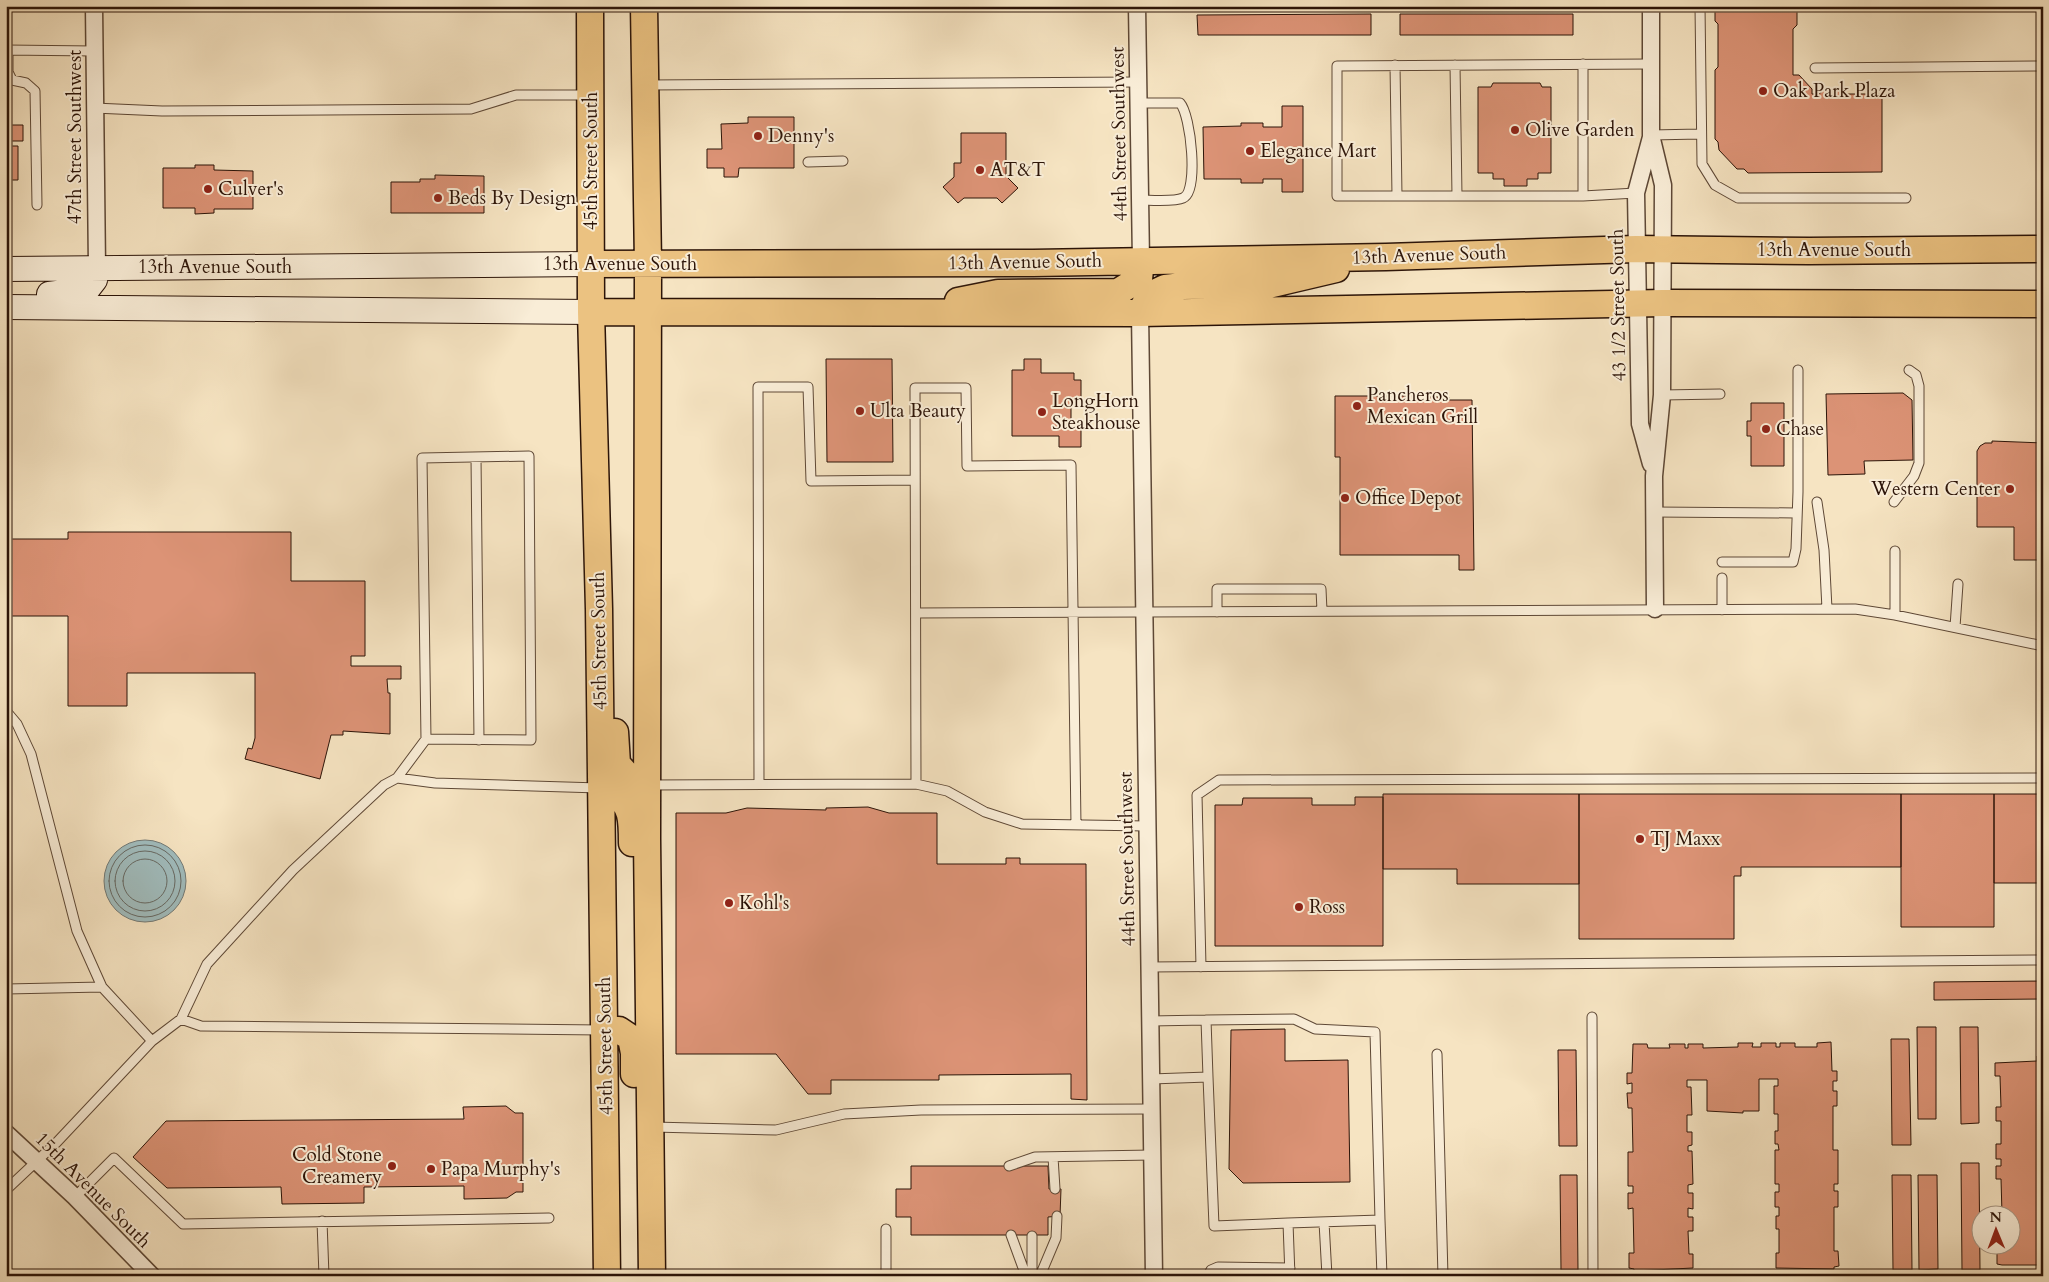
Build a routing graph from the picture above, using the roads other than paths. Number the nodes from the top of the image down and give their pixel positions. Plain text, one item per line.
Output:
1 (94, 6) edge
2 (590, 6) edge
3 (631, 6) edge
4 (644, 6) edge
5 (1138, 6) edge
6 (1650, 6) edge
7 (1700, 6) edge
8 (7, 50) edge
9 (94, 51) junction
10 (1583, 64) junction
11 (1651, 64) junction
12 (1455, 65) junction
13 (1395, 66) junction
14 (2043, 66) edge
15 (1815, 68) dead end
16 (1138, 82) junction
17 (644, 85) junction
18 (590, 95) junction
19 (1139, 103) junction
20 (94, 108) junction
21 (1651, 134) junction
22 (1700, 134) junction
23 (843, 161) dead end
24 (808, 162) dead end
25 (1636, 193) junction
26 (1397, 196) junction
27 (1457, 196) junction
28 (1583, 196) junction
29 (1906, 198) dead end
30 (1140, 200) junction
31 (37, 205) dead end
32 (1636, 249) junction
33 (1663, 249) junction
34 (2043, 249) edge
35 (1386, 257) junction
36 (1141, 261) junction
37 (648, 263) junction
38 (592, 264) junction
39 (96, 268) junction
40 (6, 269) edge
41 (6, 294) edge
42 (1637, 303) junction
43 (1663, 303) junction
44 (2043, 304) edge
45 (6, 308) edge
46 (647, 311) junction
47 (591, 312) junction
48 (898, 312) junction
49 (1140, 313) junction
50 (1798, 370) dead end
51 (1909, 370) dead end
52 (1720, 394) dead end
53 (1662, 395) junction
54 (476, 457) junction
55 (1654, 476) junction
56 (916, 480) junction
57 (1817, 502) dead end
58 (1894, 502) dead end
59 (1654, 512) junction
60 (1796, 513) junction
61 (596, 533) junction
62 (1895, 551) dead end
63 (1722, 562) dead end
64 (1722, 578) dead end
65 (1958, 584) dead end
66 (1827, 609) junction
67 (1655, 610) junction
68 (1722, 610) junction
69 (1322, 611) junction
70 (1072, 612) junction
71 (1144, 612) junction
72 (1217, 612) junction
73 (916, 613) junction
74 (1895, 614) junction
75 (1955, 627) junction
76 (2043, 646) edge
77 (6, 711) edge
78 (426, 739) junction
79 (479, 740) junction
80 (397, 778) junction
81 (2043, 778) edge
82 (760, 784) junction
83 (916, 784) junction
84 (647, 785) junction
85 (601, 788) junction
86 (1076, 825) junction
87 (1147, 826) junction
88 (2043, 960) edge
89 (1201, 967) junction
90 (1149, 968) junction
91 (102, 987) junction
92 (6, 989) edge
93 (1592, 1017) dead end
94 (649, 1018) junction
95 (181, 1019) junction
96 (1206, 1020) junction
97 (1150, 1021) junction
98 (605, 1030) junction
99 (152, 1041) junction
100 (1437, 1054) dead end
101 (1208, 1077) junction
102 (1151, 1079) junction
103 (1152, 1109) junction
104 (650, 1127) junction
105 (6, 1133) edge
106 (1152, 1155) junction
107 (1035, 1157) junction
108 (1053, 1157) junction
109 (38, 1160) junction
110 (650, 1160) junction
111 (1009, 1166) dead end
112 (1030, 1166) dead end
113 (1055, 1189) dead end
114 (6, 1190) edge
115 (75, 1197) junction
116 (1056, 1216) dead end
117 (549, 1218) dead end
118 (1380, 1220) junction
119 (322, 1222) junction
120 (1324, 1222) junction
121 (1288, 1223) junction
122 (886, 1229) dead end
123 (1011, 1235) dead end
124 (1032, 1236) dead end
125 (1290, 1272) edge
126 (152, 1276) edge
127 (324, 1276) edge
128 (607, 1276) edge
129 (652, 1276) edge
130 (886, 1276) edge
131 (1026, 1276) edge
132 (1032, 1276) edge
133 (1040, 1276) edge
134 (1154, 1276) edge
135 (1208, 1276) edge
136 (1327, 1276) edge
137 (1382, 1276) edge
138 (1443, 1276) edge
139 (1593, 1276) edge

1 - 9 street, 47th Street Southwest
2 - 18 main road, 45th Street South
3 - 17 main road
4 - 17 main road
5 - 16 street, 44th Street Southwest
6 - 11 street, 43 1/2 Street South
7 - 22 lane
8 - 9 lane
8 - 31 lane
9 - 20 street, 47th Street Southwest
10 - 11 lane
10 - 12 lane
10 - 28 lane
11 - 21 street, 43 1/2 Street South
12 - 13 lane
12 - 27 lane
13 - 26 lane
13 - 26 lane
14 - 15 lane
16 - 17 lane
16 - 19 street, 44th Street Southwest
17 - 37 main road
18 - 20 lane
18 - 38 main road, 45th Street South
19 - 30 street, 44th Street Southwest
19 - 30 lane
20 - 39 street, 47th Street Southwest
21 - 22 lane
21 - 25 street, 43 1/2 Street South
21 - 33 street, 43 1/2 Street South
22 - 29 lane
23 - 24 lane
25 - 28 lane
25 - 32 street, 43 1/2 Street South
26 - 27 lane
27 - 28 lane
30 - 36 street, 44th Street Southwest
32 - 33 main road, 13th Avenue South
32 - 35 main road, 13th Avenue South
32 - 42 street, 43 1/2 Street South
33 - 34 main road, 13th Avenue South
33 - 43 street, 43 1/2 Street South
35 - 36 main road, 13th Avenue South
35 - 49 main road
36 - 37 main road, 13th Avenue South
36 - 48 main road
37 - 38 main road, 13th Avenue South
37 - 46 main road
38 - 39 main road, 13th Avenue South
38 - 47 main road, 45th Street South
39 - 40 main road, 13th Avenue South
39 - 41 main road
42 - 43 main road
42 - 49 main road
42 - 55 street, 43 1/2 Street South
43 - 44 main road
43 - 53 street, 43 1/2 Street South
45 - 47 main road
46 - 47 main road
46 - 48 main road
46 - 84 main road
47 - 61 main road, 45th Street South
48 - 49 main road
49 - 71 street, 44th Street Southwest
50 - 60 lane
51 - 58 lane
52 - 53 lane
53 - 55 street, 43 1/2 Street South
54 - 78 lane
54 - 79 lane
54 - 79 lane
55 - 59 street, 43 1/2 Street South
56 - 70 lane
56 - 73 lane
56 - 82 lane
57 - 66 lane
59 - 60 lane
59 - 67 street, 43 1/2 Street South
60 - 63 lane
61 - 84 main road
61 - 85 main road, 45th Street South
62 - 74 lane
64 - 68 lane
65 - 75 lane
66 - 68 lane
66 - 74 lane
67 - 68 lane
67 - 69 lane
69 - 72 lane
69 - 72 lane
70 - 71 lane
70 - 73 lane
70 - 86 lane
71 - 72 lane
71 - 87 street, 44th Street Southwest
73 - 83 lane
74 - 75 lane
75 - 76 lane
77 - 91 lane
78 - 79 lane
78 - 80 lane
80 - 85 lane
80 - 95 lane
81 - 89 lane
82 - 83 lane
82 - 84 lane
83 - 86 lane
84 - 94 main road
85 - 94 main road
85 - 98 main road, 45th Street South
86 - 87 lane
87 - 90 street, 44th Street Southwest
88 - 89 lane
89 - 90 lane
90 - 97 street, 44th Street Southwest
91 - 92 lane
91 - 99 lane
93 - 139 lane
94 - 104 main road
95 - 98 lane
95 - 99 lane
96 - 97 lane
96 - 101 lane
96 - 118 lane
97 - 102 street, 44th Street Southwest
98 - 110 main road
98 - 128 main road, 45th Street South
99 - 109 lane
100 - 138 lane
101 - 102 lane
101 - 121 lane
102 - 103 street, 44th Street Southwest
103 - 104 lane
103 - 106 street, 44th Street Southwest
104 - 110 main road
105 - 109 street, 15th Avenue South
106 - 108 lane
106 - 134 street, 44th Street Southwest
107 - 108 lane
107 - 111 lane
107 - 112 lane
108 - 113 lane
109 - 114 lane
109 - 115 street, 15th Avenue South
110 - 129 main road
115 - 119 lane
115 - 126 street, 15th Avenue South
116 - 133 lane
117 - 119 lane
118 - 120 lane
118 - 137 lane
119 - 127 lane
120 - 121 lane
120 - 136 lane
121 - 125 lane
122 - 130 lane
123 - 131 lane
124 - 132 lane
125 - 135 lane

